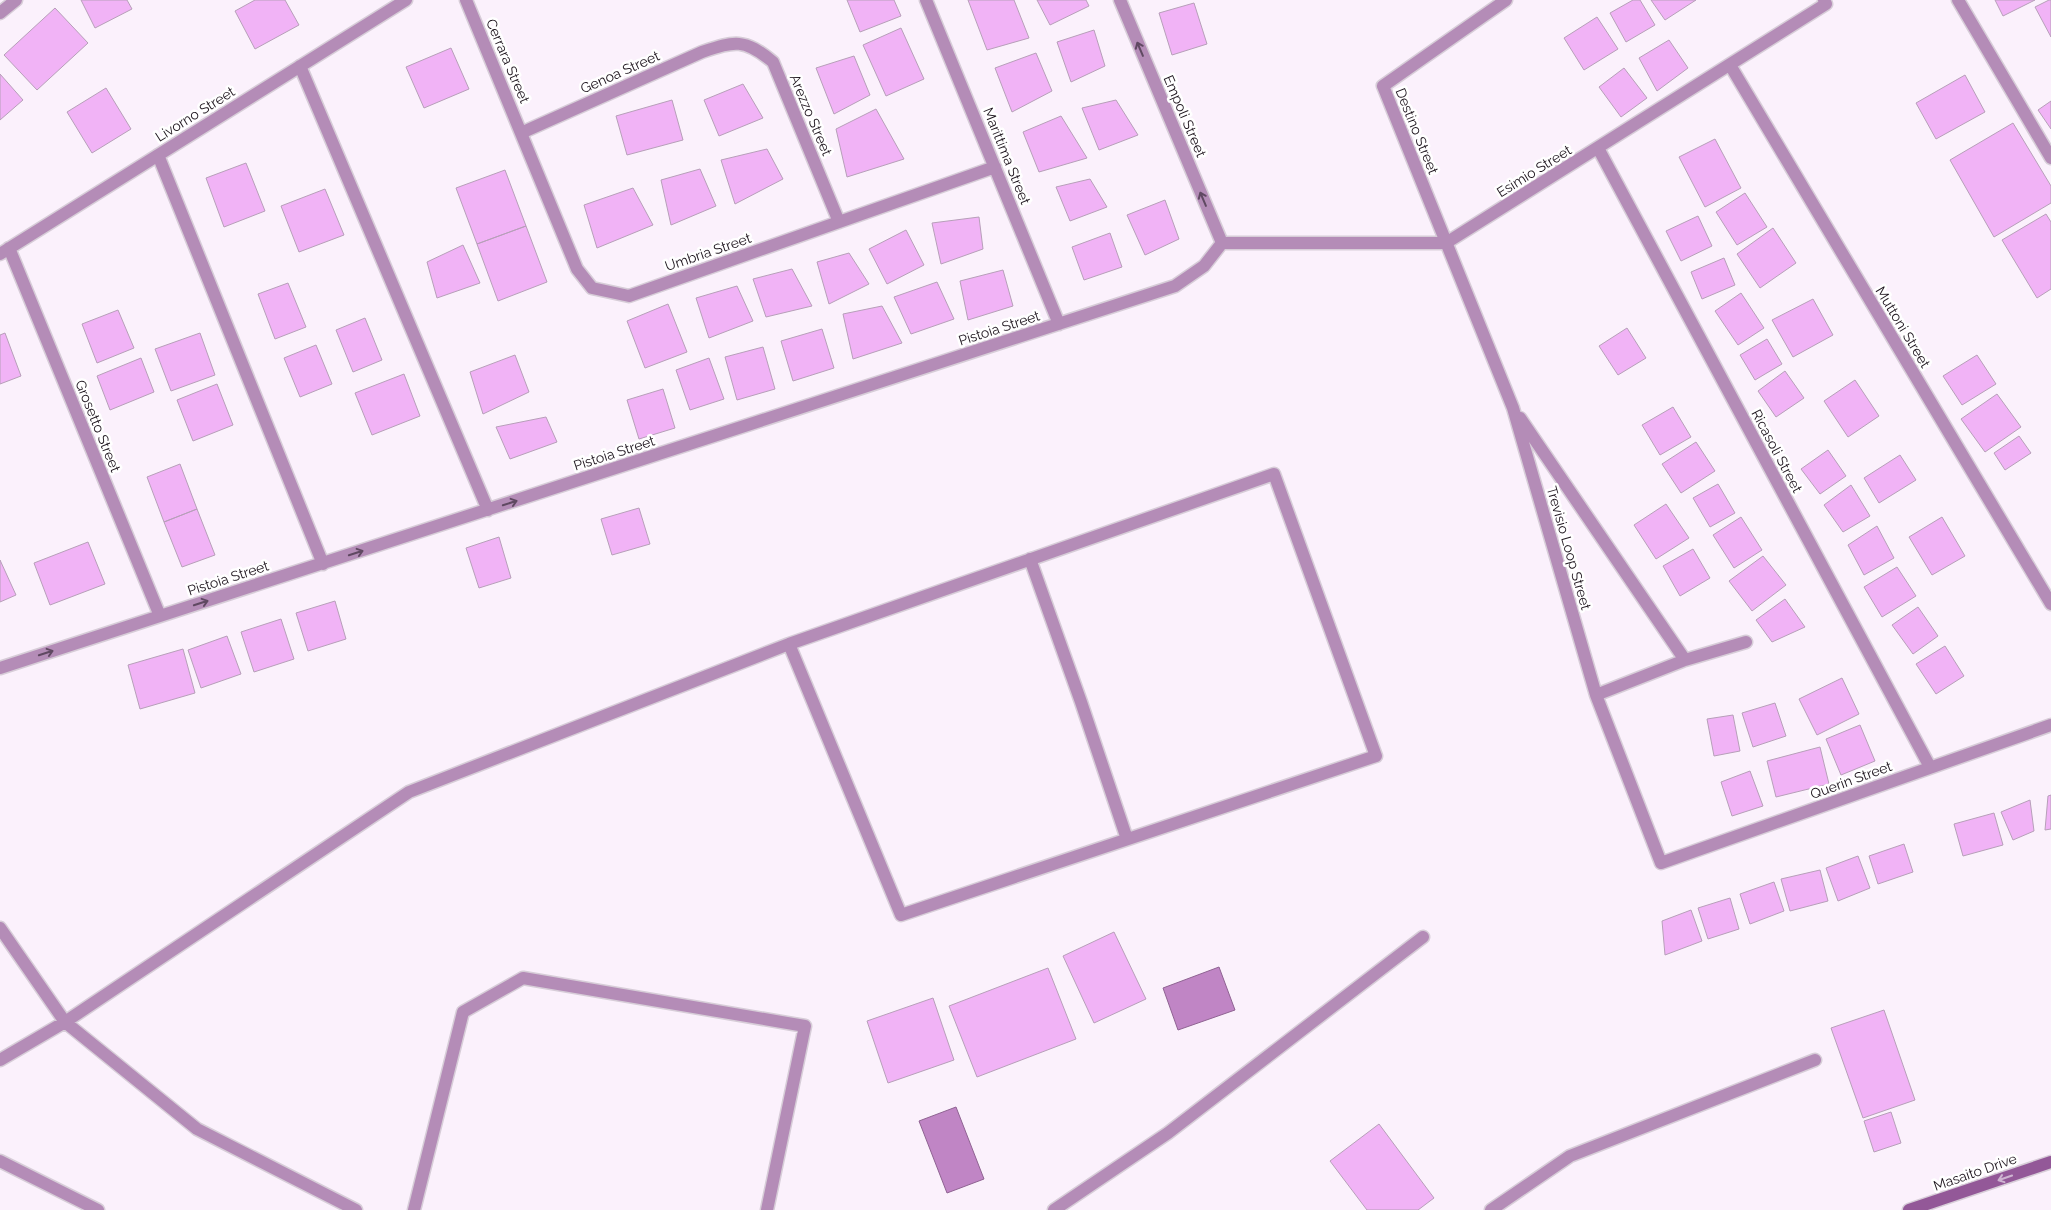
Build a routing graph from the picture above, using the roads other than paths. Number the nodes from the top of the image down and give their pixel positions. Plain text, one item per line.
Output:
1 (16, 0) edge
2 (406, 0) edge
3 (466, 0) edge
4 (926, 0) edge
5 (1120, 0) edge
6 (1506, 0) edge
7 (1958, 0) edge
8 (1825, 2) edge
9 (0, 13) edge
10 (732, 42) joint
11 (1730, 65) junction
12 (300, 66) junction
13 (521, 133) junction
14 (1598, 148) junction
15 (158, 155) junction
16 (2051, 158) edge
17 (995, 167) junction
18 (839, 222) junction
19 (1446, 243) junction
20 (1222, 244) junction
21 (4, 251) edge
22 (1060, 324) junction
23 (1513, 408) junction
24 (488, 510) junction
25 (1030, 559) junction
26 (323, 564) junction
27 (2051, 604) edge
28 (160, 616) junction
29 (1746, 642) dead end
30 (789, 644) junction
31 (1685, 660) junction
32 (0, 668) edge
33 (1596, 695) junction
34 (2051, 725) edge
35 (1930, 768) junction
36 (1127, 839) junction
37 (1661, 863) joint
38 (0, 928) edge
39 (1424, 937) dead end
40 (65, 1022) junction
41 (0, 1060) edge
42 (1815, 1060) dead end
43 (0, 1161) edge
44 (2051, 1162) edge
45 (98, 1210) edge
46 (356, 1210) edge
47 (414, 1210) edge
48 (767, 1210) edge
49 (1054, 1210) edge
50 (1492, 1210) edge
51 (1909, 1210) edge

1 - 9 street
2 - 12 street, Livorno Street
3 - 13 street, Cerrara Street
4 - 17 street, Marittima Street
20 -> 5 street, Empoli Street
6 - 19 street, Destino Street
7 - 16 street
8 - 11 street, Esimio Street
10 - 13 street, Genoa Street
10 - 18 street, Arezzo Street
11 - 14 street, Esimio Street
11 - 27 street, Muttoni Street
12 - 15 street, Livorno Street
12 - 24 street
13 - 18 street, Umbria Street
14 - 19 street, Esimio Street
14 - 35 street, Ricasoli Street
15 - 21 street, Livorno Street
15 - 26 street
17 - 18 street, Umbria Street
17 - 22 street, Marittima Street
19 - 20 street
19 - 23 street, Trevisio Loop Street
20 - 22 street, Pistoia Street
21 - 28 street, Grosetto Street
24 -> 22 street, Pistoia Street
23 - 31 street
23 - 33 street, Trevisio Loop Street
26 -> 24 street, Pistoia Street
25 - 30 street
25 - 36 street
25 - 36 street
28 -> 26 street, Pistoia Street
32 -> 28 street, Pistoia Street
29 - 31 street
30 - 36 street
30 - 40 street
31 - 33 street
33 - 37 street, Trevisio Loop Street
34 - 35 street, Querin Street
35 - 37 street, Querin Street
38 - 40 street
39 - 49 street
40 - 41 street
40 - 46 street
42 - 50 street
43 - 45 street
44 -> 51 street, Masaito Drive
47 - 48 street

